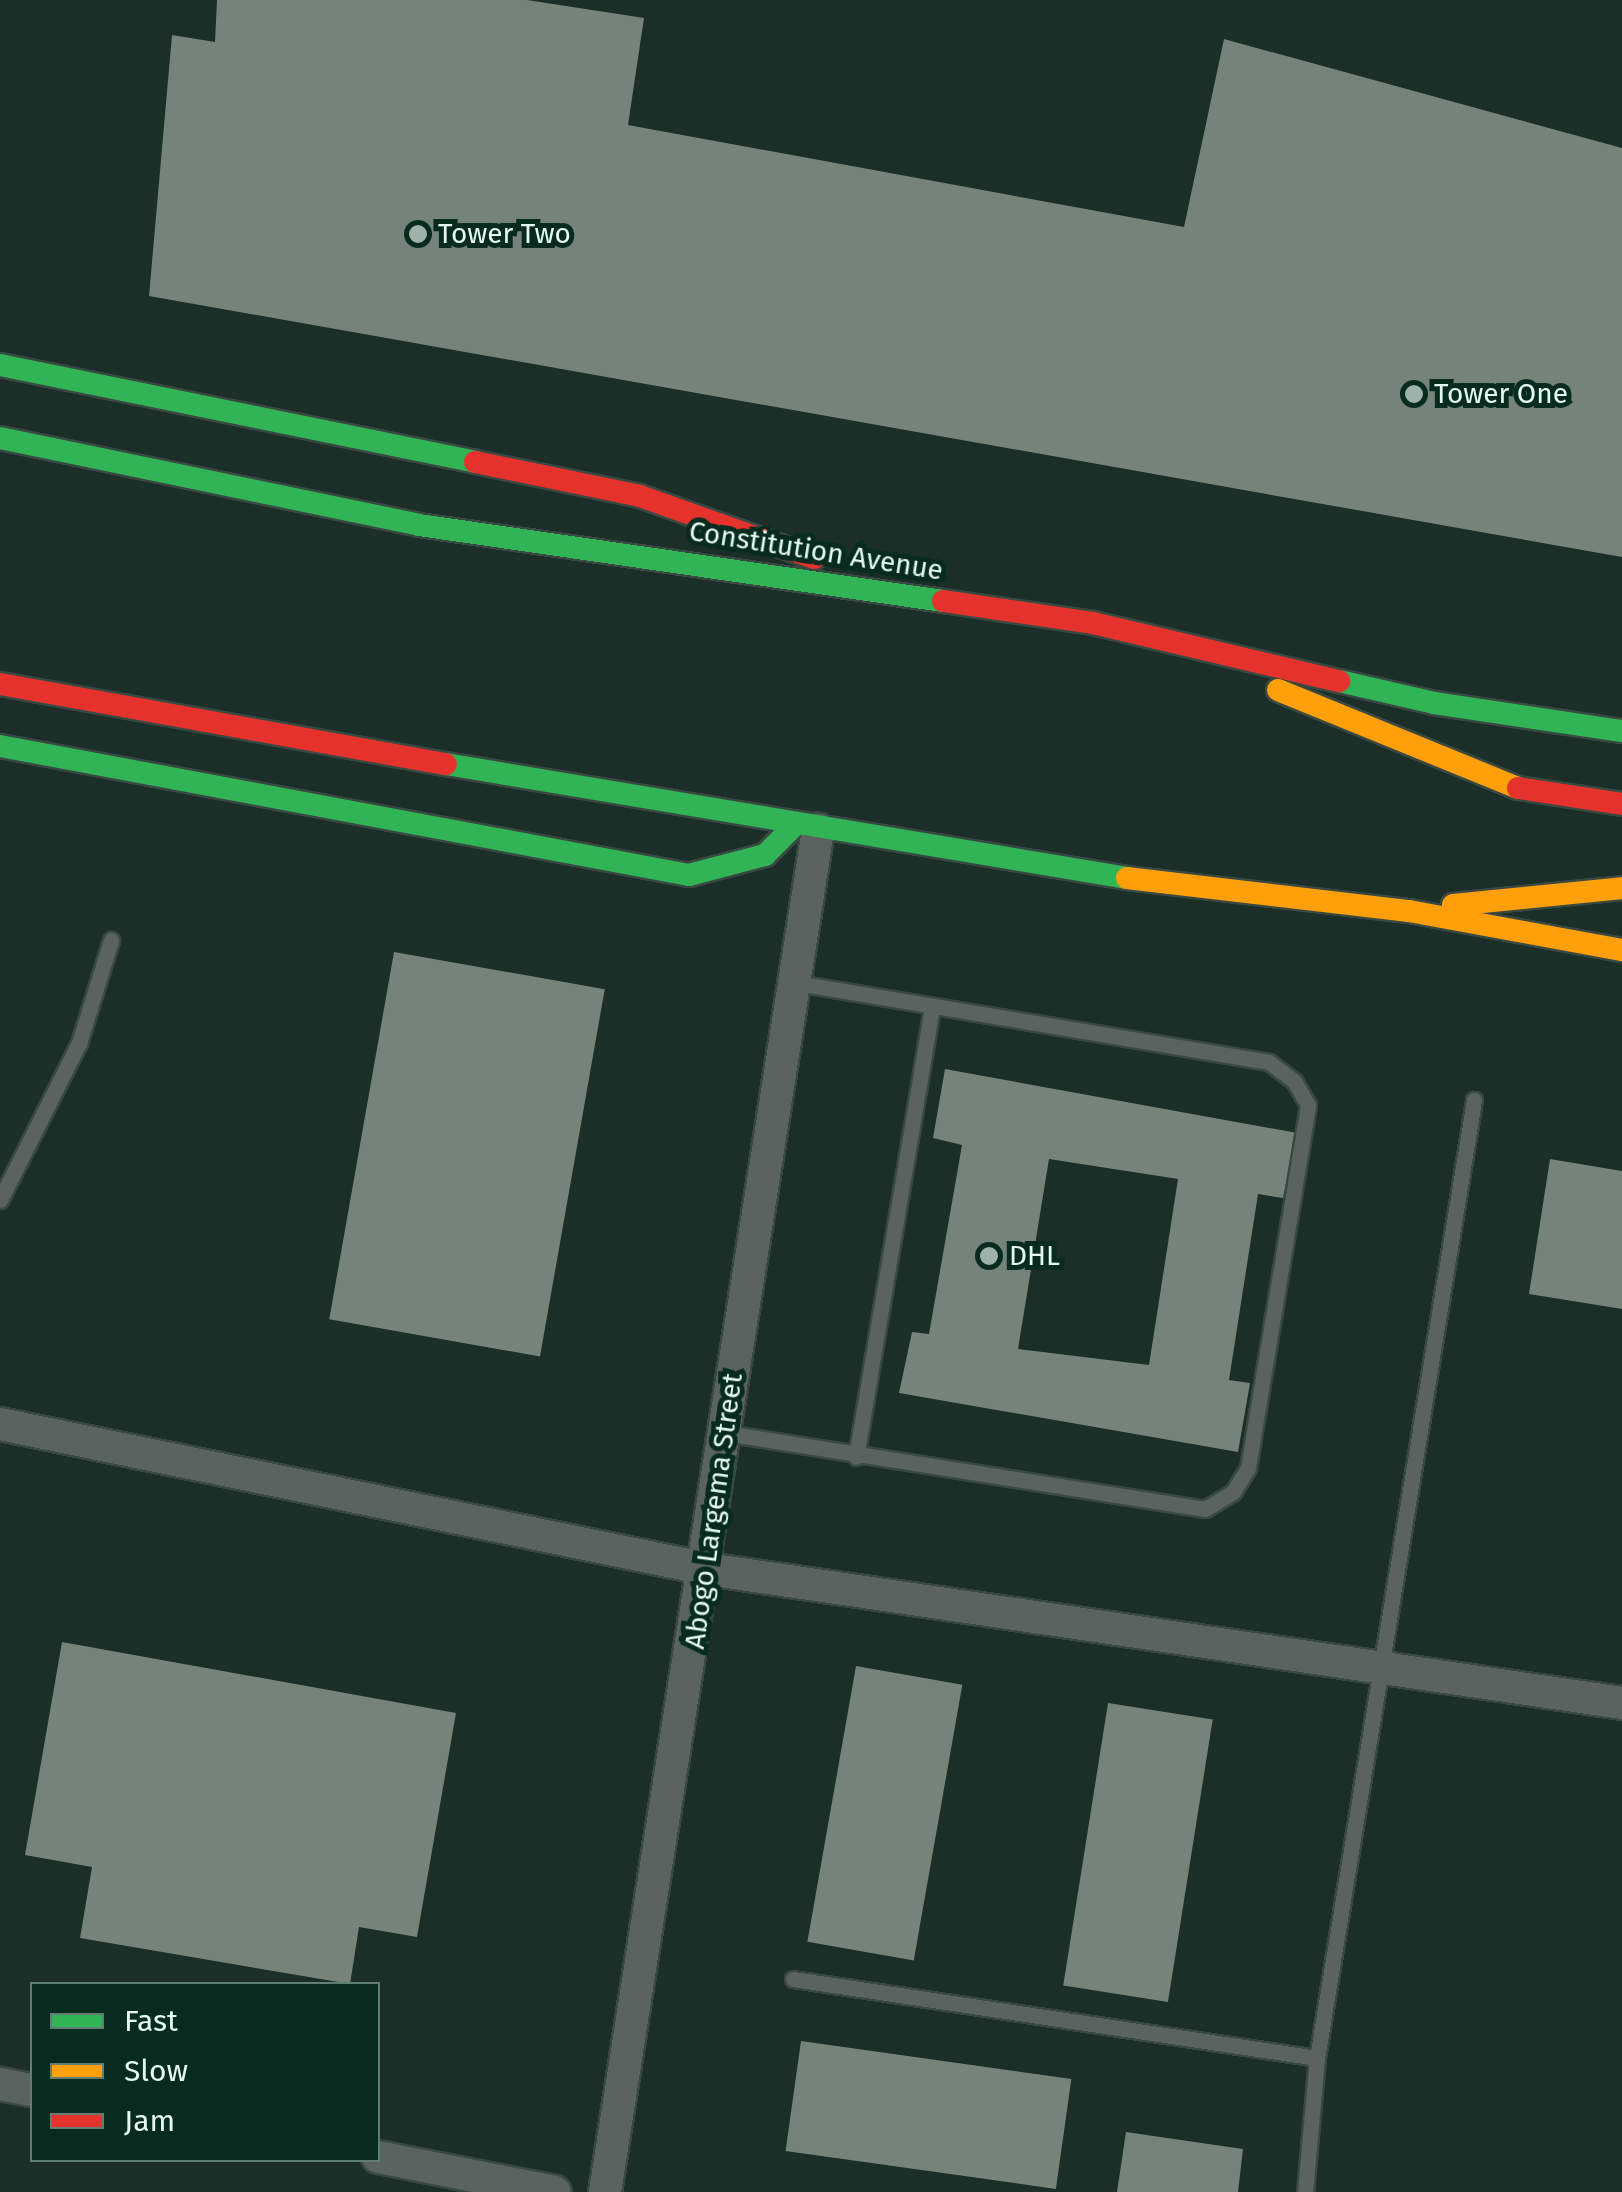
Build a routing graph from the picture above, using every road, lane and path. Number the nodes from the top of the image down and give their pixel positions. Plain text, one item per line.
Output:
1 (0, 365) edge
2 (0, 438) edge
3 (927, 598) junction
4 (1186, 644) junction
5 (0, 684) edge
6 (1622, 732) edge
7 (0, 746) edge
8 (1622, 804) edge
9 (806, 827) junction
10 (1622, 888) edge
11 (1409, 911) junction
12 (111, 940) dead end
13 (1622, 950) edge
14 (794, 983) junction
15 (932, 1010) junction
16 (1474, 1100) dead end
17 (0, 1200) edge
18 (0, 1424) edge
19 (725, 1433) junction
20 (856, 1457) junction
21 (707, 1568) junction
22 (1381, 1671) junction
23 (1622, 1703) edge
24 (793, 1979) dead end
25 (1318, 2058) junction
26 (0, 2084) edge
27 (30, 2090) edge
28 (380, 2158) edge
29 (555, 2192) edge
30 (604, 2192) edge
31 (1305, 2192) edge

1 - 3 main road
2 - 3 main road, Constitution Avenue
3 - 4 main road, Constitution Avenue
4 - 6 main road, Constitution Avenue
4 - 8 main road
5 - 9 main road
7 - 9 main road
9 - 11 main road
9 - 14 street, Abogo Largema Street
10 - 11 main road
11 - 13 main road
12 - 17 lane
14 - 15 lane
14 - 19 street, Abogo Largema Street
15 - 20 lane
15 - 20 lane
16 - 22 lane
18 - 21 street
19 - 20 lane
19 - 21 street, Abogo Largema Street
21 - 22 street
21 - 30 street, Abogo Largema Street
22 - 23 street
22 - 25 lane
24 - 25 lane
25 - 31 lane
26 - 27 street
28 - 29 street

